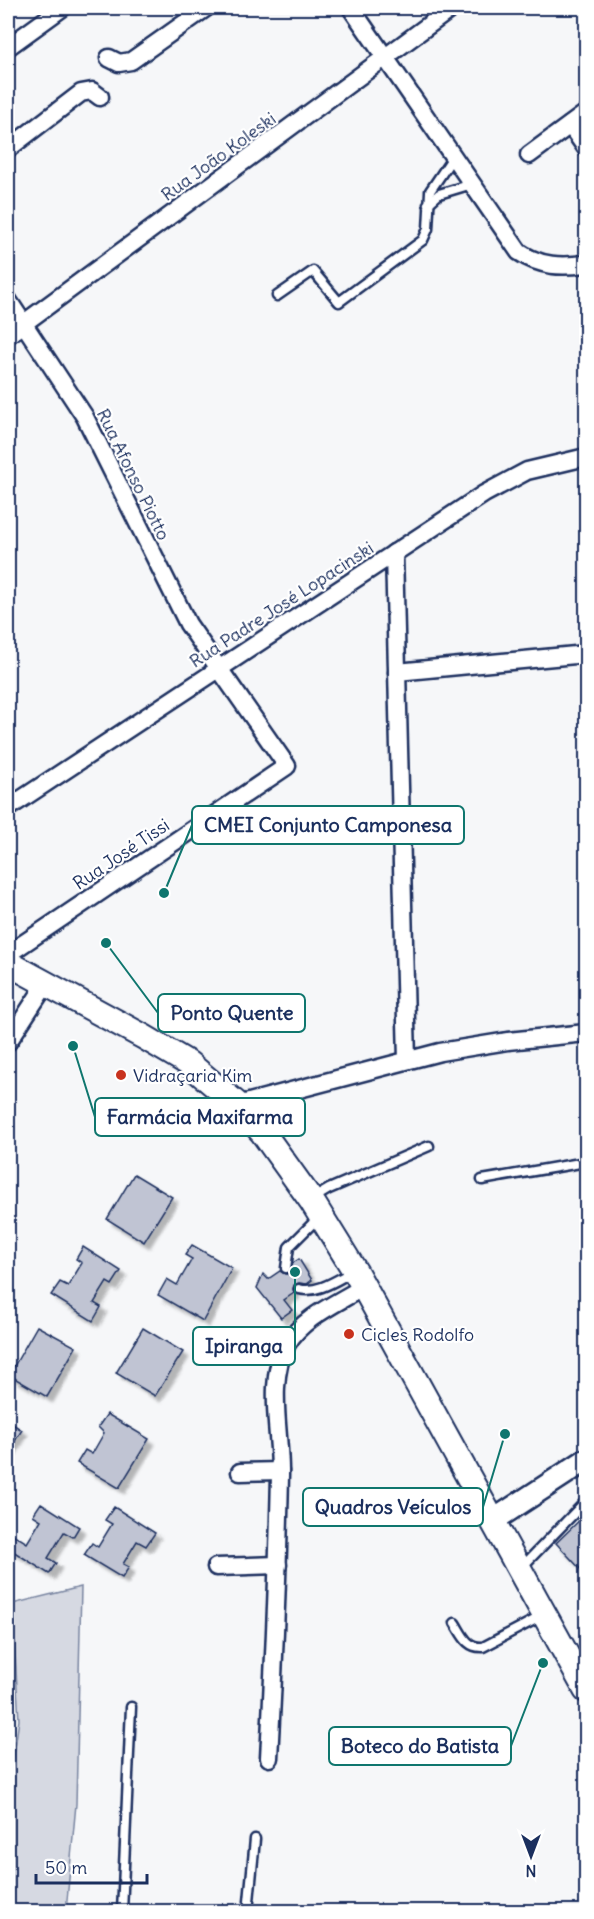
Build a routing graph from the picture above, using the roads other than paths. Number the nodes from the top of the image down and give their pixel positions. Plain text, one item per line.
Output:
1 (62, 8) edge
2 (206, 8) edge
3 (351, 8) edge
4 (452, 8) edge
5 (8, 47) edge
6 (385, 57) junction
7 (109, 58) dead end
8 (100, 97) dead end
9 (586, 113) edge
10 (570, 125) junction
11 (586, 148) edge
12 (8, 149) edge
13 (530, 155) dead end
14 (453, 157) junction
15 (472, 184) junction
16 (428, 204) junction
17 (586, 264) edge
18 (278, 296) dead end
19 (8, 300) edge
20 (23, 324) junction
21 (8, 335) edge
22 (586, 457) edge
23 (394, 553) junction
24 (586, 654) edge
25 (219, 668) junction
26 (397, 672) junction
27 (287, 766) joint
28 (8, 808) edge
29 (8, 954) edge
30 (8, 963) edge
31 (46, 984) junction
32 (586, 1033) edge
33 (8, 1042) edge
34 (407, 1060) junction
35 (238, 1105) junction
36 (429, 1146) dead end
37 (586, 1162) edge
38 (482, 1180) dead end
39 (316, 1208) junction
40 (286, 1268) dead end
41 (359, 1279) junction
42 (299, 1289) dead end
43 (586, 1460) edge
44 (280, 1471) junction
45 (240, 1472) dead end
46 (586, 1501) edge
47 (494, 1520) junction
48 (278, 1565) junction
49 (216, 1568) dead end
50 (520, 1569) junction
51 (545, 1615) junction
52 (456, 1623) dead end
53 (586, 1690) edge
54 (131, 1707) dead end
55 (269, 1758) dead end
56 (255, 1839) dead end
57 (122, 1911) edge
58 (248, 1911) edge

1 - 5 street
2 - 7 street
3 - 6 street
4 - 6 street, Rua João Koleski
6 - 14 street
6 - 20 street, Rua João Koleski
8 - 12 street
9 - 10 street
10 - 11 street
10 - 13 street
14 - 15 street
14 - 16 lane
15 - 16 lane
15 - 17 street
16 - 18 lane
19 - 20 street, Rua Afonso Piotto
20 - 21 street, Rua João Koleski
20 - 25 street, Rua Afonso Piotto
22 - 23 street, Rua Padre José Lopacinski
23 - 25 street, Rua Padre José Lopacinski
23 - 26 street
24 - 26 street
25 - 27 street, Rua Afonso Piotto
25 - 28 street, Rua Padre José Lopacinski
26 - 34 street
27 - 29 street, Rua José Tissi
30 - 31 main road
31 - 33 street
31 - 35 main road
32 - 34 street
34 - 35 street
35 - 39 main road
36 - 39 lane
37 - 38 lane
39 - 40 lane
39 - 41 main road
41 - 42 lane
41 - 44 street
41 - 47 main road
43 - 47 street
44 - 45 street
44 - 48 street
46 - 50 lane
47 - 50 main road
48 - 49 street
48 - 55 street
50 - 51 main road
51 - 52 lane
51 - 53 main road
54 - 57 lane
56 - 58 lane

